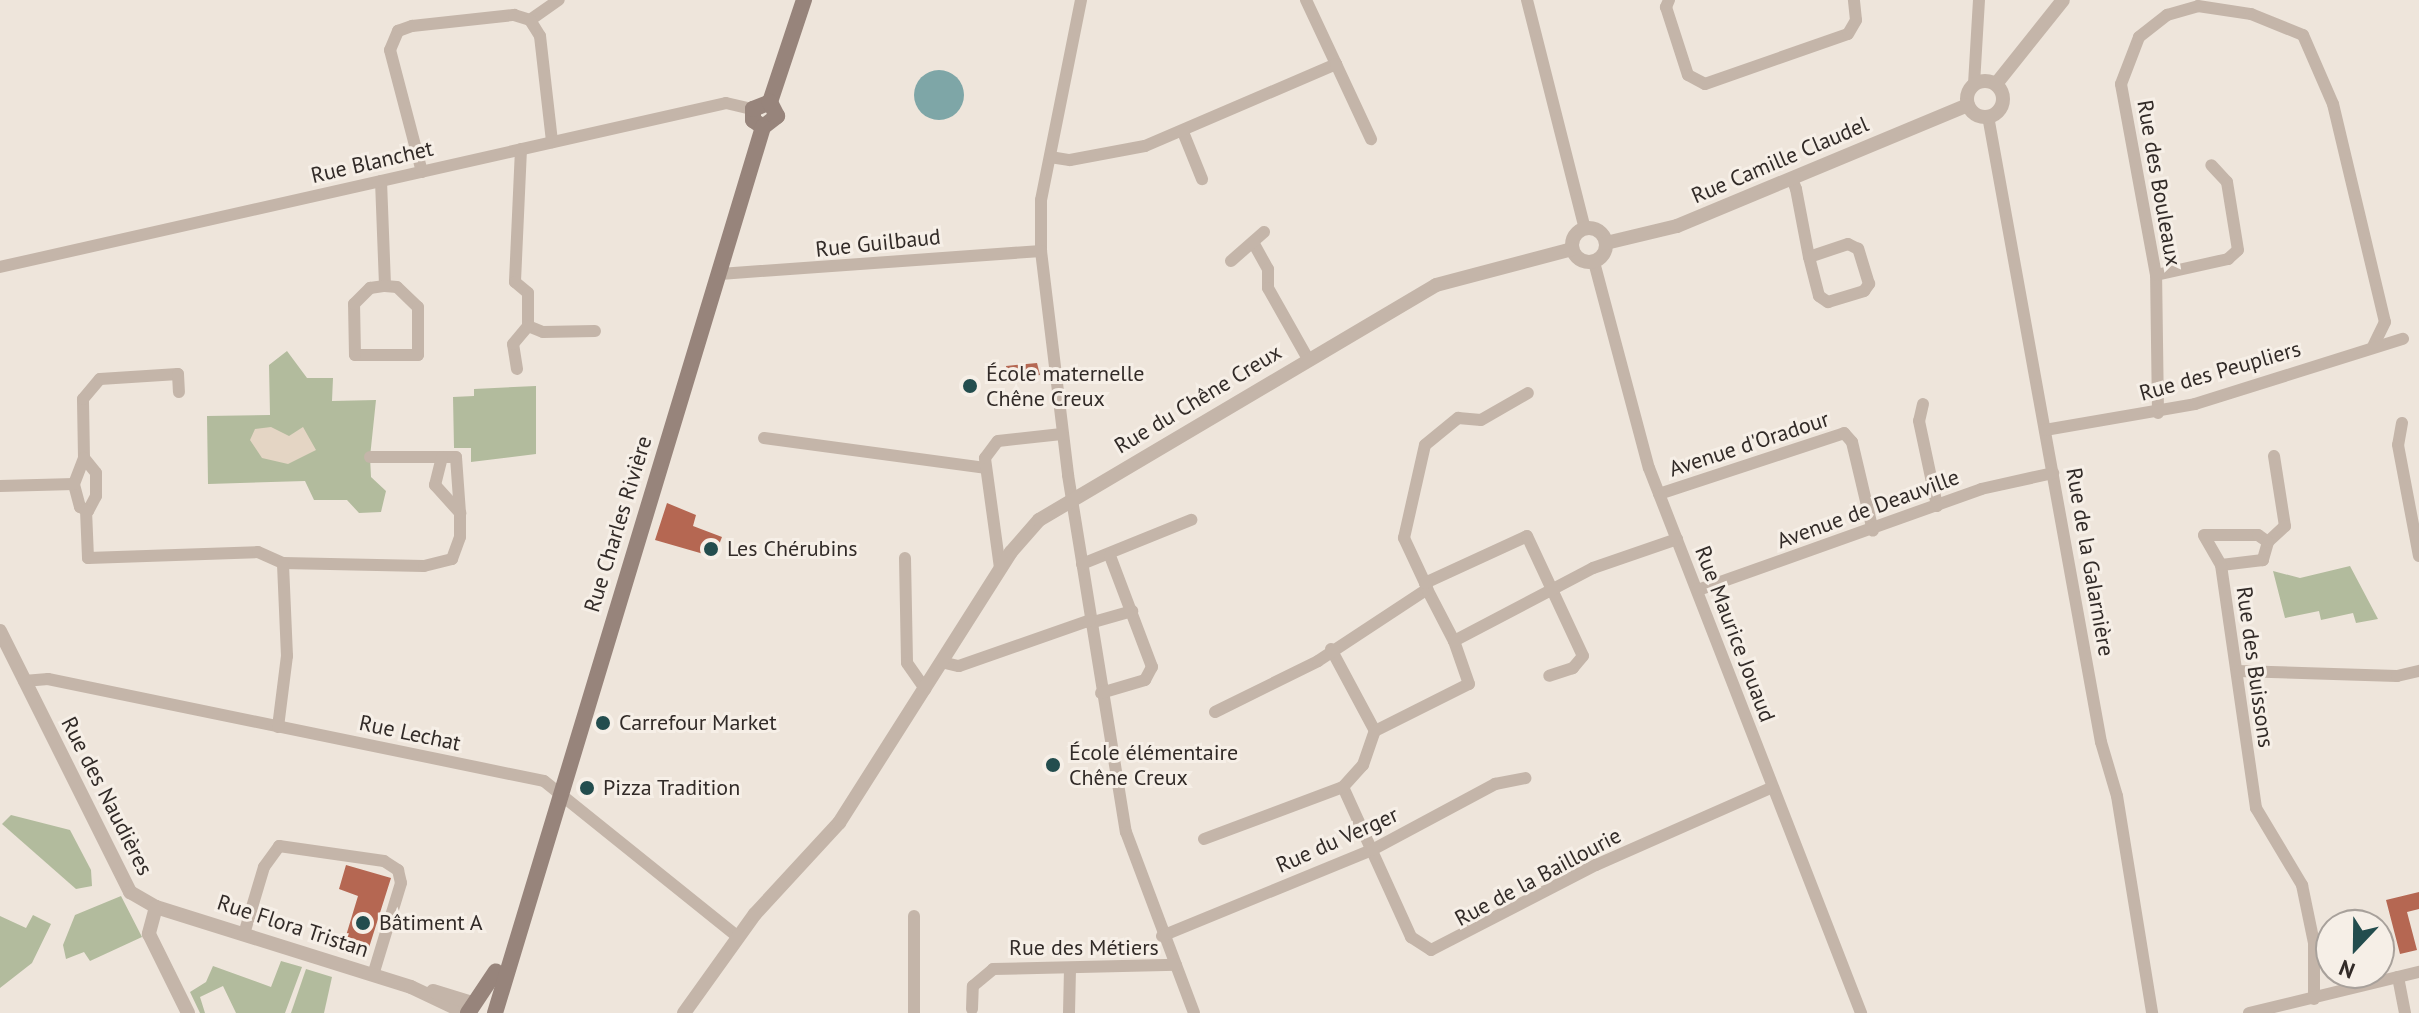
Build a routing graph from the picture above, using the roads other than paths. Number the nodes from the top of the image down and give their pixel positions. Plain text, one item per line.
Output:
1 (559, 0) edge
2 (804, 0) edge
3 (1081, 0) edge
4 (1306, 0) edge
5 (1527, 0) edge
6 (1669, 0) edge
7 (1854, 0) edge
8 (1979, 0) edge
9 (2063, 0) edge
10 (530, 20) junction
11 (1336, 64) junction
12 (1974, 84) junction
13 (1996, 84) junction
14 (770, 102) junction
15 (1968, 105) junction
16 (753, 109) junction
17 (1988, 116) junction
18 (763, 127) junction
19 (1183, 132) junction
20 (1371, 139) dead end
21 (552, 142) junction
22 (521, 149) junction
23 (1050, 157) junction
24 (2211, 165) dead end
25 (422, 172) junction
26 (1202, 179) dead end
27 (1792, 179) junction
28 (381, 181) junction
29 (1585, 229) junction
30 (1264, 232) dead end
31 (1606, 243) junction
32 (1254, 244) junction
33 (1572, 249) junction
34 (1041, 251) junction
35 (1809, 257) junction
36 (1231, 261) dead end
37 (1594, 262) junction
38 (0, 267) edge
39 (720, 274) junction
40 (2156, 275) junction
41 (385, 286) junction
42 (528, 326) junction
43 (595, 331) dead end
44 (2403, 339) dead end
45 (2373, 347) junction
46 (1308, 359) junction
47 (517, 369) dead end
48 (179, 392) dead end
49 (1528, 393) dead end
50 (1923, 404) dead end
51 (2158, 413) junction
52 (2402, 423) dead end
53 (2045, 430) junction
54 (1062, 434) junction
55 (764, 438) dead end
56 (2274, 456) dead end
57 (370, 457) dead end
58 (442, 457) junction
59 (84, 458) junction
60 (985, 468) junction
61 (2053, 473) junction
62 (74, 484) junction
63 (0, 486) edge
64 (1659, 494) junction
65 (1072, 497) junction
66 (1937, 506) junction
67 (86, 510) junction
68 (460, 513) junction
69 (1191, 520) dead end
70 (1873, 531) junction
71 (1677, 539) junction
72 (2268, 542) junction
73 (1110, 556) junction
74 (2419, 556) edge
75 (905, 558) dead end
76 (283, 563) junction
77 (1082, 564) junction
78 (2221, 565) junction
79 (1000, 568) junction
80 (1426, 586) junction
81 (1555, 590) junction
82 (1698, 590) junction
83 (1132, 611) junction
84 (1090, 621) junction
85 (0, 631) edge
86 (1454, 641) junction
87 (1331, 649) junction
88 (941, 662) junction
89 (2237, 671) junction
90 (2419, 671) edge
91 (1549, 676) dead end
92 (24, 681) junction
93 (925, 689) junction
94 (1101, 693) junction
95 (1215, 712) dead end
96 (278, 727) junction
97 (1375, 731) junction
98 (1525, 778) dead end
99 (1343, 787) junction
100 (1773, 787) junction
101 (558, 790) junction
102 (1204, 839) dead end
103 (1372, 850) junction
104 (156, 907) junction
105 (914, 916) dead end
106 (244, 934) junction
107 (1162, 936) junction
108 (738, 937) junction
109 (1176, 965) junction
110 (1070, 969) junction
111 (2419, 972) edge
112 (373, 975) junction
113 (2398, 977) junction
114 (2314, 999) junction
115 (479, 1007) edge
116 (972, 1009) dead end
117 (2272, 1011) edge
118 (188, 1013) edge
119 (684, 1013) edge
120 (914, 1013) edge
121 (1069, 1013) edge
122 (1194, 1013) edge
123 (1861, 1013) edge
124 (2152, 1013) edge
125 (2249, 1013) edge
126 (2405, 1013) edge

1 - 10 street
2 - 14 main road, Rue Charles Rivière
3 - 23 street
4 - 11 street
5 - 29 street
6 - 7 street
8 - 12 street
9 - 13 street
10 - 21 street
10 - 25 street
11 - 19 street
11 - 20 street
12 - 13 street
12 - 15 street
13 - 17 street
14 - 16 main road
14 - 18 main road, Rue Charles Rivière
15 - 17 street
15 - 27 street, Rue Camille Claudel
16 - 18 main road
16 - 21 street, Rue Blanchet
17 - 53 street, Rue de la Galarnière
18 - 39 main road, Rue Charles Rivière
19 - 23 street
19 - 26 street
21 - 22 street, Rue Blanchet
22 - 25 street, Rue Blanchet
22 - 42 street
23 - 34 street
24 - 40 street
25 - 28 street, Rue Blanchet
27 - 31 street, Rue Camille Claudel
27 - 35 street
28 - 38 street, Rue Blanchet
28 - 41 street
29 - 31 street
29 - 33 street
30 - 32 street
31 - 37 street
32 - 36 street
32 - 46 street
33 - 37 street
33 - 46 street, Rue du Chêne Creux
34 - 39 street, Rue Guilbaud
34 - 54 street
35 - 35 street
37 - 64 street, Rue Maurice Jouaud
39 - 101 main road, Rue Charles Rivière
40 - 45 street, Rue des Bouleaux
40 - 51 street, Rue des Bouleaux
41 - 41 street
42 - 43 street
42 - 47 street
44 - 45 street, Rue des Peupliers
45 - 51 street, Rue des Peupliers
46 - 65 street, Rue du Chêne Creux
48 - 59 street
49 - 80 street
50 - 66 street
51 - 53 street, Rue des Peupliers
52 - 74 street
53 - 61 street, Rue de la Galarnière
54 - 60 street
54 - 65 street
55 - 60 street
56 - 72 street, Rue des Buissons
57 - 58 street
58 - 68 street
58 - 68 street
59 - 62 street
59 - 67 street
60 - 79 street
61 - 66 street, Avenue de Deauville
61 - 124 street, Rue de la Galarnière
62 - 63 street
62 - 67 street
64 - 70 street, Avenue d'Oradour
64 - 71 street, Rue Maurice Jouaud
65 - 77 street
65 - 79 street, Rue du Chêne Creux
66 - 70 street, Avenue de Deauville
67 - 76 street
68 - 76 street
69 - 73 street
70 - 82 street, Avenue de Deauville
71 - 81 street
71 - 82 street, Rue Maurice Jouaud
72 - 78 street, Rue des Buissons
72 - 78 street, Rue des Buissons
73 - 77 street
73 - 83 street
75 - 93 street
76 - 96 street
77 - 84 street
78 - 89 street, Rue des Buissons
79 - 88 street, Rue du Chêne Creux
80 - 81 street
80 - 86 street
80 - 87 street
81 - 86 street
81 - 91 street
82 - 100 street, Rue Maurice Jouaud
83 - 84 street
83 - 94 street
84 - 88 street
84 - 94 street
85 - 92 street, Rue des Naudières
86 - 97 street
87 - 95 street
87 - 97 street
88 - 93 street, Rue du Chêne Creux
89 - 90 street
89 - 114 street, Rue des Buissons
92 - 96 street, Rue Lechat
92 - 104 street, Rue des Naudières
93 - 108 street, Rue du Chêne Creux
94 - 107 street
96 - 101 street, Rue Lechat
97 - 99 street
98 - 103 street, Rue du Verger
99 - 102 street
99 - 103 street
100 - 103 street, Rue de la Baillourie
100 - 123 street, Rue Maurice Jouaud
101 - 108 street, Rue Lechat
101 - 115 main road, Rue Charles Rivière
103 - 107 street, Rue du Verger
104 - 106 street, Rue Flora Tristan
104 - 118 street
105 - 120 street
106 - 112 street, Rue Flora Tristan
106 - 112 street
107 - 109 street
108 - 119 street, Rue du Chêne Creux
109 - 110 street, Rue des Métiers
109 - 122 street
110 - 116 street, Rue des Métiers
110 - 121 street
111 - 113 street
112 - 115 street, Rue Flora Tristan
113 - 114 street
113 - 126 street
114 - 117 street
117 - 125 street

